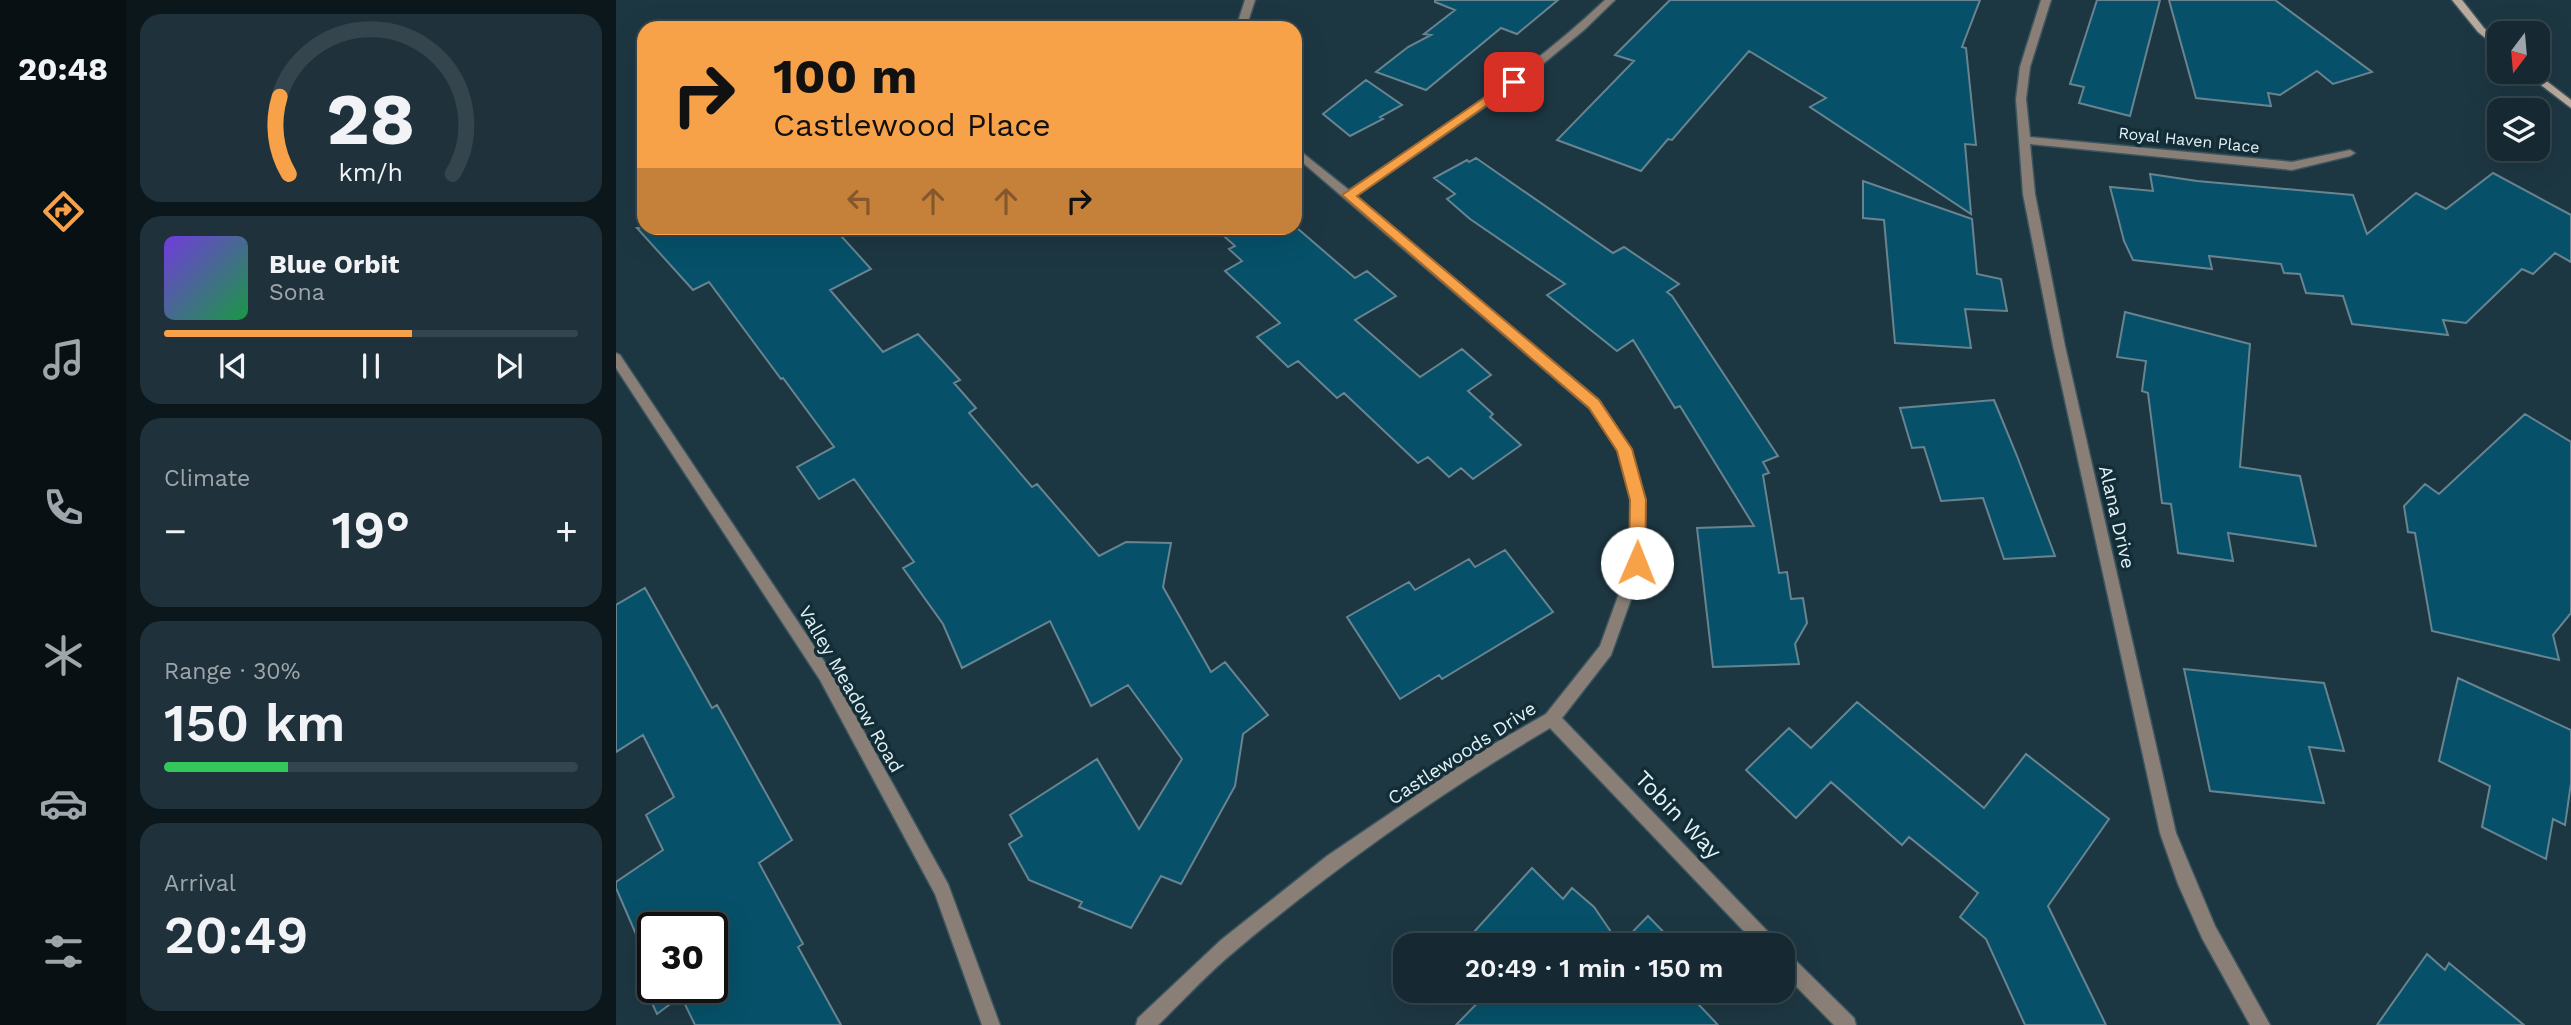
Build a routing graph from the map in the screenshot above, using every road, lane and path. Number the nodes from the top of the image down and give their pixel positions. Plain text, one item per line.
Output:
1 (1250, 0) edge
2 (1610, 0) edge
3 (2046, 0) edge
4 (2457, 0) edge
5 (1243, 21) edge
6 (2487, 35) edge
7 (2544, 84) edge
8 (2571, 105) edge
9 (2023, 139) junction
10 (2350, 153) dead end
11 (1302, 156) edge
12 (1349, 195) junction
13 (616, 358) edge
14 (1552, 719) junction
15 (1757, 933) edge
16 (1795, 972) edge
17 (991, 1025) edge
18 (1145, 1025) edge
19 (1847, 1025) edge
20 (2261, 1025) edge

1 - 5 street
2 - 12 street
3 - 9 street, Alana Drive
4 - 6 main road
7 - 8 main road
9 - 10 street, Royal Haven Place
9 - 20 street, Alana Drive
11 - 12 street, Castlewoods Drive
12 - 14 street, Castlewoods Drive
13 - 17 street, Valley Meadow Road
14 - 15 street, Tobin Way
14 - 18 street, Castlewoods Drive
16 - 19 street

